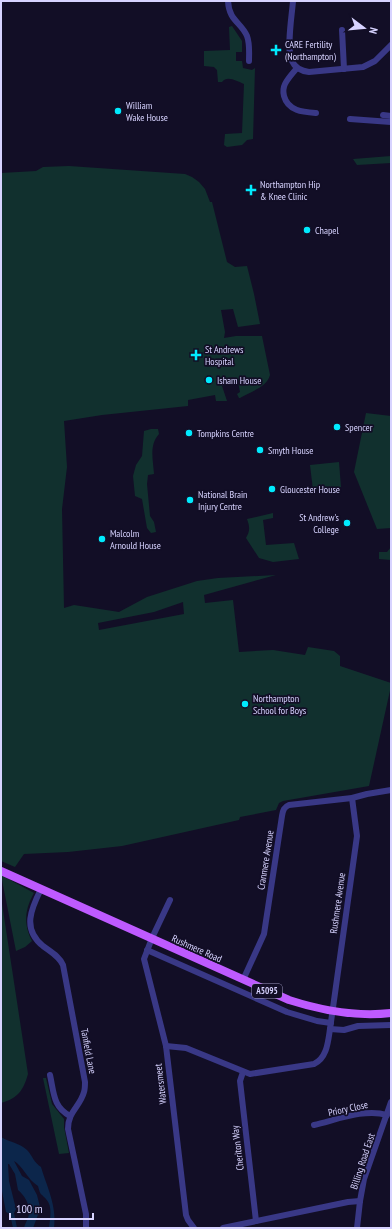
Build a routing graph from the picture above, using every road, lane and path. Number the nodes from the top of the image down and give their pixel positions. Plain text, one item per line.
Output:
1 (228, 1) edge
2 (293, 1) edge
3 (342, 30) dead end
4 (391, 45) edge
5 (249, 61) dead end
6 (297, 68) junction
7 (344, 69) junction
8 (316, 113) dead end
9 (383, 115) dead end
10 (391, 116) edge
11 (350, 119) dead end
12 (391, 122) edge
13 (391, 790) edge
14 (352, 798) junction
15 (1, 871) edge
16 (41, 889) junction
17 (170, 900) dead end
18 (152, 938) junction
19 (147, 950) junction
20 (243, 980) junction
21 (332, 1012) junction
22 (391, 1013) edge
23 (391, 1025) edge
24 (331, 1026) junction
25 (166, 1046) junction
26 (243, 1072) junction
27 (50, 1075) dead end
28 (391, 1102) edge
29 (387, 1115) junction
30 (70, 1116) junction
31 (314, 1125) dead end
32 (360, 1201) junction
33 (256, 1221) junction
34 (86, 1228) edge
35 (194, 1228) edge
36 (223, 1228) edge
37 (357, 1228) edge

1 - 5 street
2 - 6 street
3 - 7 street
4 - 7 street
6 - 7 street
6 - 8 street
9 - 10 street
11 - 12 street
13 - 14 street, Cranmere Avenue
14 - 20 street, Cranmere Avenue
14 - 21 street, Rushmere Avenue
15 - 16 main road, Rushmere Road / A5095
16 - 18 main road, Rushmere Road / A5095
16 - 30 street, Tanfield Lane
17 - 18 street, Watersmeet
18 - 19 street, Watersmeet
18 - 20 main road, Rushmere Road / A5095
19 - 24 street
19 - 25 street, Watersmeet
20 - 21 main road, Rushmere Road / A5095
21 - 22 main road, Rushmere Road / A5095
21 - 24 street, Rushmere Avenue
23 - 24 street
24 - 26 street, Rushmere Avenue
25 - 26 street
25 - 35 street, Watersmeet
26 - 33 street, Cheriton Way
27 - 30 street
28 - 29 street, Billing Road East
29 - 31 street, Priory Close
29 - 32 street, Billing Road East
30 - 34 street, Tanfield Lane
32 - 33 street
32 - 37 street, Billing Road East
33 - 36 street

